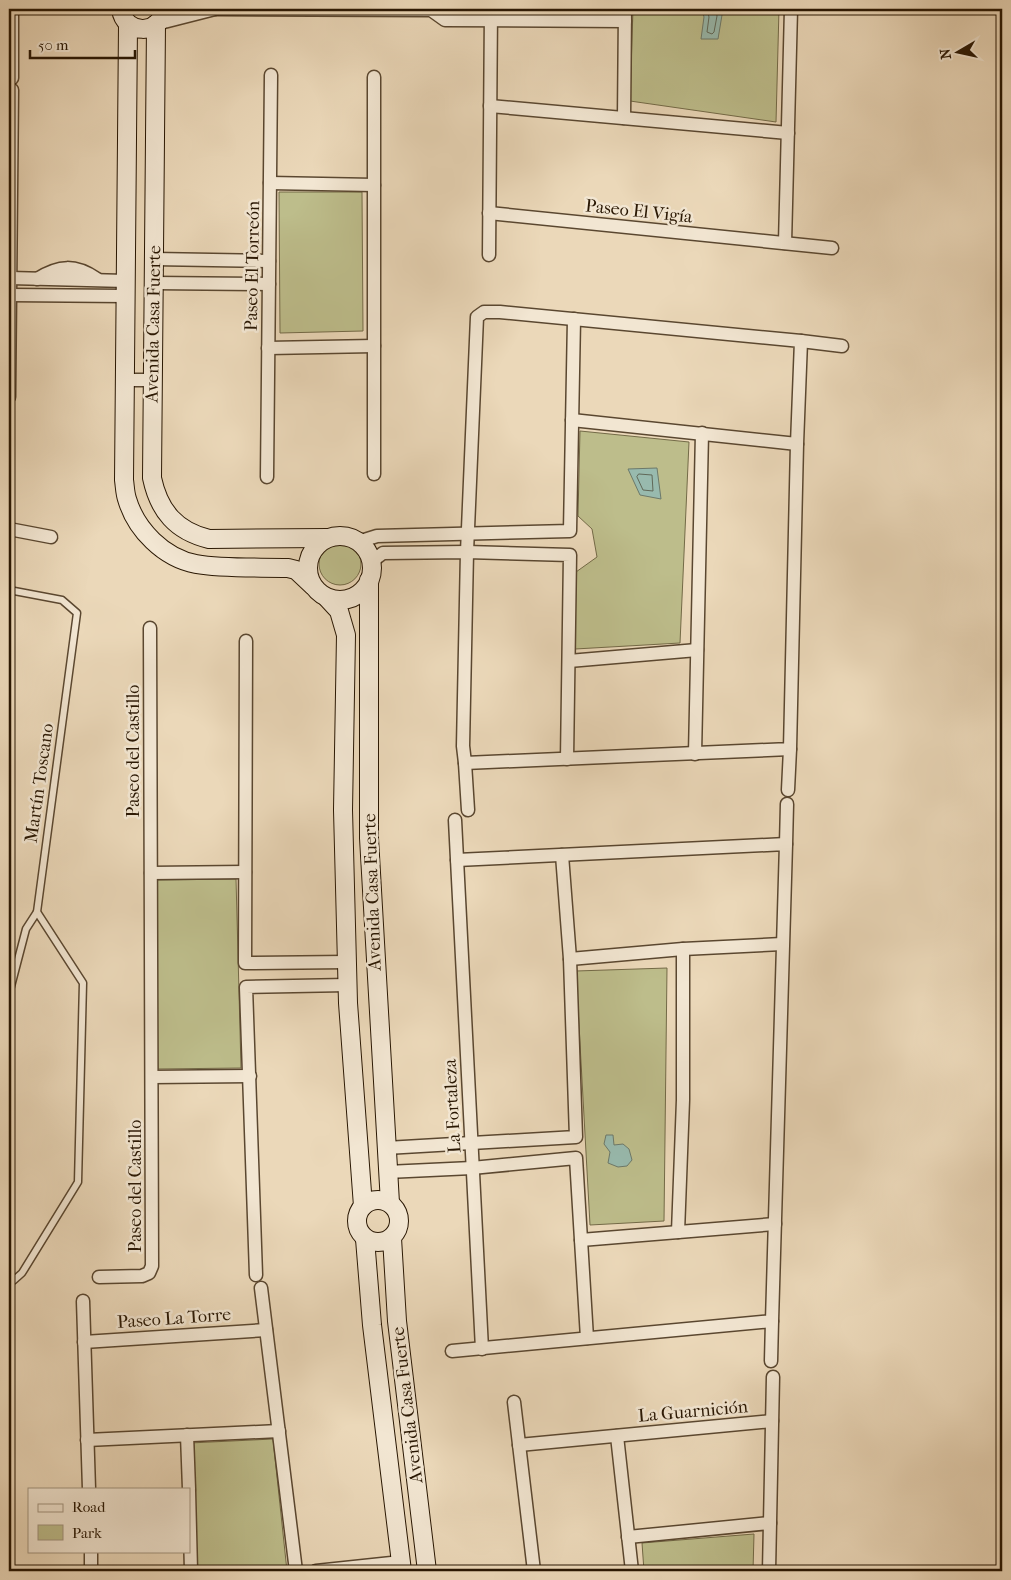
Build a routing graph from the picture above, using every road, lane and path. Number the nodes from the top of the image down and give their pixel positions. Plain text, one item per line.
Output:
1 (12, 9) edge
2 (121, 9) edge
3 (214, 9) edge
4 (431, 9) edge
5 (791, 9) edge
6 (491, 15) edge
7 (625, 15) edge
8 (160, 17) edge
9 (128, 25) junction
10 (10, 35) edge
11 (271, 75) dead end
12 (374, 77) dead end
13 (490, 106) junction
14 (624, 118) junction
15 (788, 133) junction
16 (10, 135) edge
17 (270, 183) junction
18 (374, 185) junction
19 (490, 213) junction
20 (9, 236) edge
21 (785, 243) junction
22 (832, 248) dead end
23 (489, 255) dead end
24 (154, 259) junction
25 (269, 261) junction
26 (10, 278) edge
27 (154, 283) junction
28 (269, 284) junction
29 (126, 289) junction
30 (10, 295) edge
31 (574, 319) junction
32 (801, 342) junction
33 (374, 346) junction
34 (842, 346) dead end
35 (268, 348) junction
36 (125, 380) junction
37 (153, 380) junction
38 (9, 397) edge
39 (572, 420) junction
40 (702, 433) junction
41 (797, 444) junction
42 (374, 474) dead end
43 (268, 477) dead end
44 (9, 530) edge
45 (469, 532) junction
46 (51, 537) dead end
47 (328, 538) junction
48 (358, 542) junction
49 (467, 552) junction
50 (371, 562) junction
51 (369, 580) junction
52 (313, 586) junction
53 (9, 590) edge
54 (327, 598) junction
55 (150, 628) dead end
56 (246, 641) dead end
57 (697, 650) junction
58 (569, 662) junction
59 (790, 749) junction
60 (695, 754) junction
61 (567, 759) junction
62 (465, 763) junction
63 (788, 790) dead end
64 (787, 804) dead end
65 (468, 810) dead end
66 (454, 820) dead end
67 (786, 844) junction
68 (562, 855) junction
69 (457, 860) junction
70 (245, 872) junction
71 (151, 873) junction
72 (37, 912) junction
73 (782, 944) junction
74 (683, 949) junction
75 (570, 959) junction
76 (347, 962) junction
77 (348, 985) junction
78 (9, 994) edge
79 (250, 1076) junction
80 (152, 1077) junction
81 (471, 1144) junction
82 (386, 1148) junction
83 (472, 1168) junction
84 (387, 1172) junction
85 (390, 1204) junction
86 (362, 1206) junction
87 (775, 1224) junction
88 (678, 1232) junction
89 (392, 1238) junction
90 (365, 1239) junction
91 (581, 1240) junction
92 (256, 1275) dead end
93 (99, 1277) dead end
94 (9, 1281) edge
95 (261, 1288) dead end
96 (83, 1301) dead end
97 (772, 1321) junction
98 (266, 1330) junction
99 (587, 1338) junction
100 (84, 1342) junction
101 (482, 1349) junction
102 (452, 1351) dead end
103 (771, 1361) dead end
104 (774, 1377) dead end
105 (514, 1402) dead end
106 (772, 1421) junction
107 (279, 1431) junction
108 (187, 1435) junction
109 (617, 1436) junction
110 (87, 1440) junction
111 (519, 1445) junction
112 (89, 1488) edge
113 (189, 1488) edge
114 (770, 1523) junction
115 (190, 1530) edge
116 (628, 1537) junction
117 (90, 1552) edge
118 (401, 1566) edge
119 (91, 1571) edge
120 (191, 1571) edge
121 (296, 1571) edge
122 (316, 1571) edge
123 (427, 1571) edge
124 (534, 1571) edge
125 (632, 1571) edge
126 (769, 1571) edge

1 - 10 street
2 - 9 street
3 - 4 street
3 - 8 street
4 - 6 street
5 - 15 street
6 - 7 street
6 - 13 street
7 - 14 street
8 - 9 street
8 - 24 street, Avenida Casa Fuerte
9 - 29 street, Avenida Casa Fuerte
10 - 16 street
11 - 17 street, Paseo El Torreón
12 - 18 street
13 - 14 street
13 - 19 street
14 - 15 street
15 - 21 street
16 - 20 street
17 - 18 street, Paseo El Torreón
17 - 25 street, Paseo El Torreón
18 - 33 street
19 - 21 street, Paseo El Vigía
19 - 23 street
20 - 26 street
21 - 22 street, Paseo El Vigía
24 - 25 street
24 - 27 street, Avenida Casa Fuerte
25 - 28 street, Paseo El Torreón
26 - 29 street
26 - 30 street
27 - 28 street
27 - 37 street, Avenida Casa Fuerte
28 - 35 street, Paseo El Torreón
29 - 30 street
29 - 36 street, Avenida Casa Fuerte
30 - 38 street
31 - 32 street
31 - 39 street
31 - 45 street
32 - 34 street
32 - 41 street
33 - 35 street, Paseo El Torreón
33 - 42 street
35 - 43 street, Paseo El Torreón
36 - 37 street
36 - 52 street, Avenida Casa Fuerte
37 - 47 street, Avenida Casa Fuerte
39 - 40 street
39 - 45 street
40 - 41 street
40 - 57 street
41 - 59 street
44 - 46 street
45 - 48 street
45 - 49 street
47 - 48 street
47 - 52 street
48 - 50 street
49 - 50 street
49 - 58 street
49 - 62 street
50 - 51 street
51 - 54 street
51 - 82 street, Avenida Casa Fuerte
52 - 54 street
53 - 72 lane, Martín Toscano
54 - 76 street, Avenida Casa Fuerte
55 - 71 street, Paseo del Castillo
56 - 70 street
57 - 58 street
57 - 60 street
58 - 61 street
59 - 60 street
59 - 63 street
60 - 61 street
61 - 62 street
62 - 65 street
64 - 67 street
66 - 69 street, La Fortaleza
67 - 68 street
67 - 73 street
68 - 69 street
68 - 75 street
69 - 81 street, La Fortaleza
70 - 71 street
70 - 76 street
71 - 80 street, Paseo del Castillo
72 - 78 lane
72 - 94 lane
73 - 74 street
73 - 87 street
74 - 75 street
74 - 88 street
75 - 81 street
76 - 77 street, Avenida Casa Fuerte
77 - 79 street
77 - 86 street, Avenida Casa Fuerte
79 - 80 street
79 - 92 street
80 - 93 street, Paseo del Castillo
81 - 82 street
81 - 83 street, La Fortaleza
82 - 84 street, Avenida Casa Fuerte
83 - 84 street
83 - 91 street
83 - 101 street, La Fortaleza
84 - 85 street, Avenida Casa Fuerte
85 - 86 street
85 - 89 street
86 - 90 street
87 - 88 street
87 - 97 street
88 - 91 street
89 - 90 street
89 - 123 street, Avenida Casa Fuerte
90 - 118 street, Avenida Casa Fuerte
91 - 99 street
95 - 98 street
96 - 100 street
97 - 99 street
97 - 103 street
98 - 100 street, Paseo La Torre
98 - 107 street
99 - 101 street
100 - 110 street
101 - 102 street
104 - 106 street, La Guarnición
105 - 111 street
106 - 109 street, La Guarnición
106 - 114 street, La Guarnición
107 - 108 street
107 - 121 street
108 - 110 street
108 - 113 street
109 - 111 street, La Guarnición
109 - 116 street, La Guarnición
110 - 112 street
111 - 124 street
114 - 116 street
114 - 126 street, La Guarnición
115 - 120 street
116 - 125 street, La Guarnición
117 - 119 street
118 - 122 street

